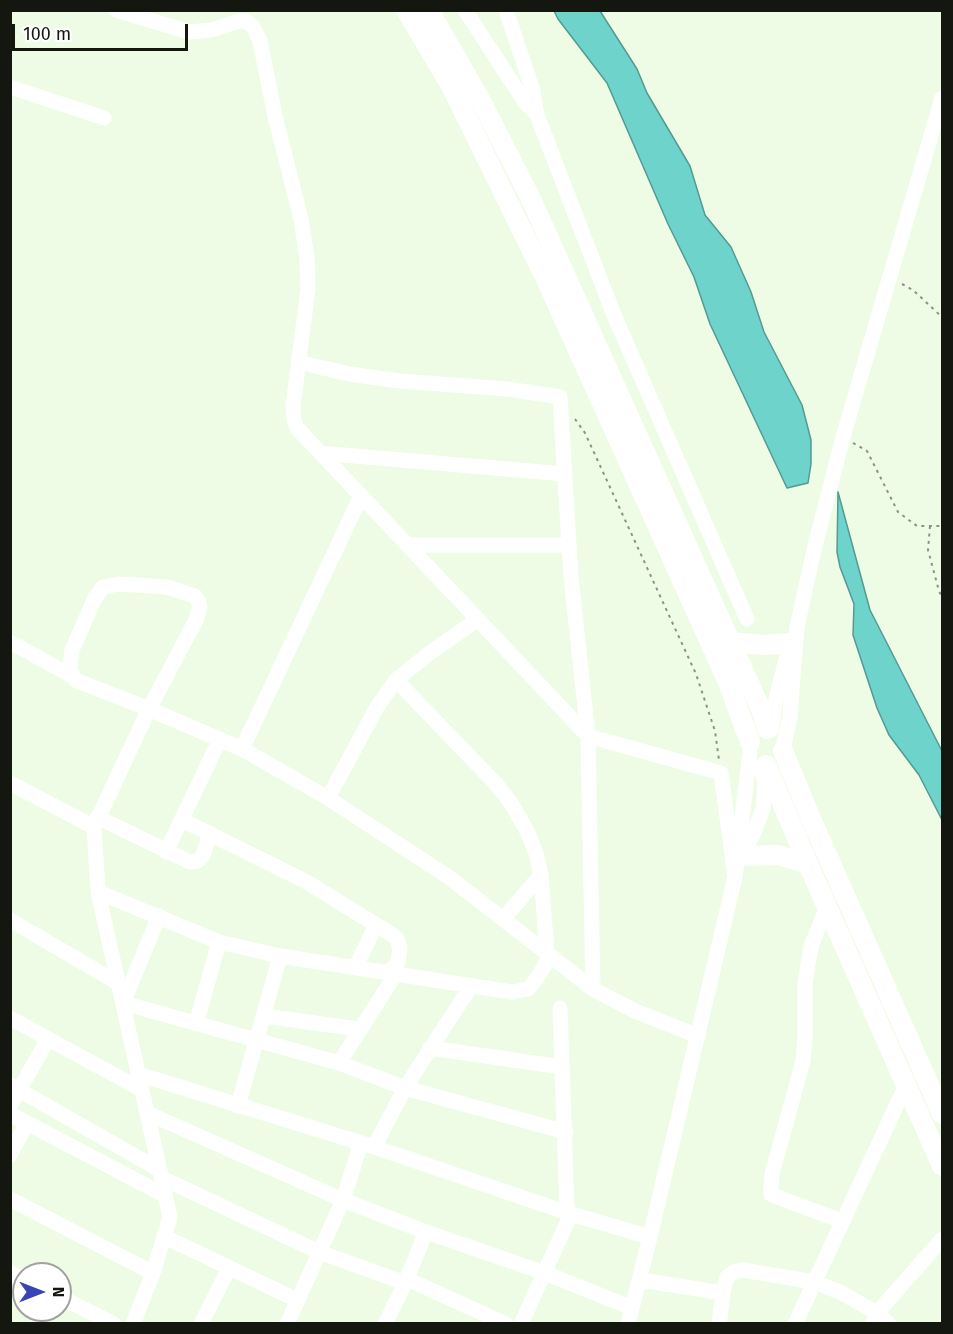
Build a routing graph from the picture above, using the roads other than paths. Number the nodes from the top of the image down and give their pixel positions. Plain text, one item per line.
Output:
1 (116, 10) edge
2 (406, 10) edge
3 (429, 10) edge
4 (465, 10) edge
5 (506, 10) edge
6 (249, 16) edge
7 (10, 87) edge
8 (942, 98) edge
9 (537, 115) junction
10 (104, 118) dead end
11 (298, 362) junction
12 (320, 453) junction
13 (565, 474) junction
14 (361, 495) junction
15 (407, 545) junction
16 (569, 545) junction
17 (747, 619) dead end
18 (477, 620) junction
19 (794, 635) junction
20 (10, 642) edge
21 (730, 642) junction
22 (72, 676) junction
23 (396, 680) junction
24 (149, 709) junction
25 (588, 736) junction
26 (776, 738) junction
27 (220, 740) junction
28 (242, 749) junction
29 (757, 756) junction
30 (10, 783) edge
31 (328, 798) junction
32 (182, 820) junction
33 (95, 822) junction
34 (210, 832) junction
35 (166, 852) junction
36 (740, 858) junction
37 (808, 864) junction
38 (541, 875) junction
39 (735, 876) junction
40 (98, 892) junction
41 (827, 907) junction
42 (159, 916) junction
43 (503, 919) junction
44 (10, 920) edge
45 (376, 924) junction
46 (219, 942) junction
47 (548, 955) junction
48 (280, 956) junction
49 (356, 966) junction
50 (391, 974) junction
51 (118, 983) junction
52 (471, 986) junction
53 (593, 989) junction
54 (123, 1003) junction
55 (560, 1008) dead end
56 (264, 1016) junction
57 (10, 1018) edge
58 (196, 1024) junction
59 (359, 1029) junction
60 (698, 1036) junction
61 (48, 1039) junction
62 (257, 1040) junction
63 (430, 1048) junction
64 (339, 1063) junction
65 (562, 1067) junction
66 (138, 1074) junction
67 (906, 1085) junction
68 (15, 1088) edge
69 (405, 1088) junction
70 (142, 1090) junction
71 (10, 1106) edge
72 (238, 1106) junction
73 (147, 1113) junction
74 (10, 1114) edge
75 (942, 1114) edge
76 (27, 1123) junction
77 (566, 1132) junction
78 (367, 1145) junction
79 (10, 1155) edge
80 (942, 1166) edge
81 (161, 1174) junction
82 (166, 1196) junction
83 (10, 1198) edge
84 (343, 1200) junction
85 (569, 1213) junction
86 (842, 1221) junction
87 (426, 1232) junction
88 (650, 1237) junction
89 (165, 1238) junction
90 (942, 1239) edge
91 (319, 1252) junction
92 (229, 1268) junction
93 (545, 1273) junction
94 (153, 1274) junction
95 (640, 1280) junction
96 (406, 1281) junction
97 (814, 1282) junction
98 (723, 1293) junction
99 (297, 1300) junction
100 (72, 1303) edge
101 (632, 1308) junction
102 (874, 1318) edge
103 (524, 1322) edge
104 (114, 1323) edge
105 (134, 1323) edge
106 (201, 1323) edge
107 (287, 1323) edge
108 (385, 1323) edge
109 (506, 1323) edge
110 (628, 1323) edge
111 (719, 1323) edge
112 (795, 1323) edge
113 (890, 1323) edge

1 - 6 street
2 - 29 main road
3 - 21 main road
4 - 9 street
5 - 9 street
6 - 11 street
7 - 10 street
8 - 19 street
9 - 17 street
11 - 12 street
11 - 13 street
12 - 13 street
12 - 14 street
13 - 16 street
14 - 15 street
14 - 28 street
15 - 16 street
15 - 18 street
16 - 25 street
18 - 23 street
18 - 25 street
19 - 21 main road
19 - 26 street
20 - 22 street
21 - 26 main road
22 - 24 street
22 - 24 street
23 - 31 street
23 - 38 street
24 - 27 street
24 - 33 street
25 - 39 street
25 - 53 street
26 - 29 main road
26 - 29 main road
26 - 75 main road
27 - 28 street
27 - 32 street
28 - 31 street
29 - 36 street
29 - 37 main road
30 - 33 street
31 - 43 street
32 - 34 street
32 - 35 street
33 - 35 street
33 - 40 street
34 - 35 street
34 - 45 street
36 - 37 main road
36 - 39 street
37 - 41 main road
38 - 43 street
38 - 47 street
39 - 60 street
40 - 42 street
40 - 51 street
41 - 67 main road
41 - 86 street
42 - 46 street
42 - 54 street
43 - 47 street
44 - 51 street
45 - 49 street
45 - 50 street
46 - 48 street
46 - 58 street
47 - 52 street
47 - 53 street
48 - 49 street
48 - 56 street
49 - 50 street
50 - 52 street
50 - 59 street
51 - 54 street
52 - 63 street
53 - 60 street
54 - 58 street
54 - 66 street
55 - 65 street
56 - 59 street
56 - 62 street
57 - 61 street
58 - 62 street
59 - 64 street
60 - 88 street
61 - 68 street
61 - 70 street
62 - 64 street
62 - 72 street
63 - 65 street
63 - 69 street
64 - 69 street
65 - 77 street
66 - 70 street
66 - 72 street
67 - 80 main road
67 - 86 street
68 - 71 street
68 - 81 street
69 - 77 street
69 - 78 street
70 - 73 street
72 - 78 street
73 - 81 street
73 - 84 street
74 - 76 street
76 - 79 street
76 - 82 street
77 - 85 street
78 - 84 street
78 - 85 street
81 - 82 street
81 - 91 street
82 - 89 street
83 - 94 street
84 - 87 street
84 - 91 street
85 - 88 street
85 - 93 street
86 - 97 street
87 - 93 street
87 - 96 street
88 - 95 street
89 - 92 street
89 - 94 street
90 - 102 street
91 - 96 street
91 - 99 street
92 - 99 street
92 - 106 street
93 - 101 street
93 - 103 street
94 - 105 street
95 - 98 street
95 - 101 street
96 - 108 street
96 - 109 street
97 - 98 street
97 - 102 street
97 - 112 street
98 - 111 street
99 - 107 street
100 - 104 street
101 - 110 street
102 - 113 street

